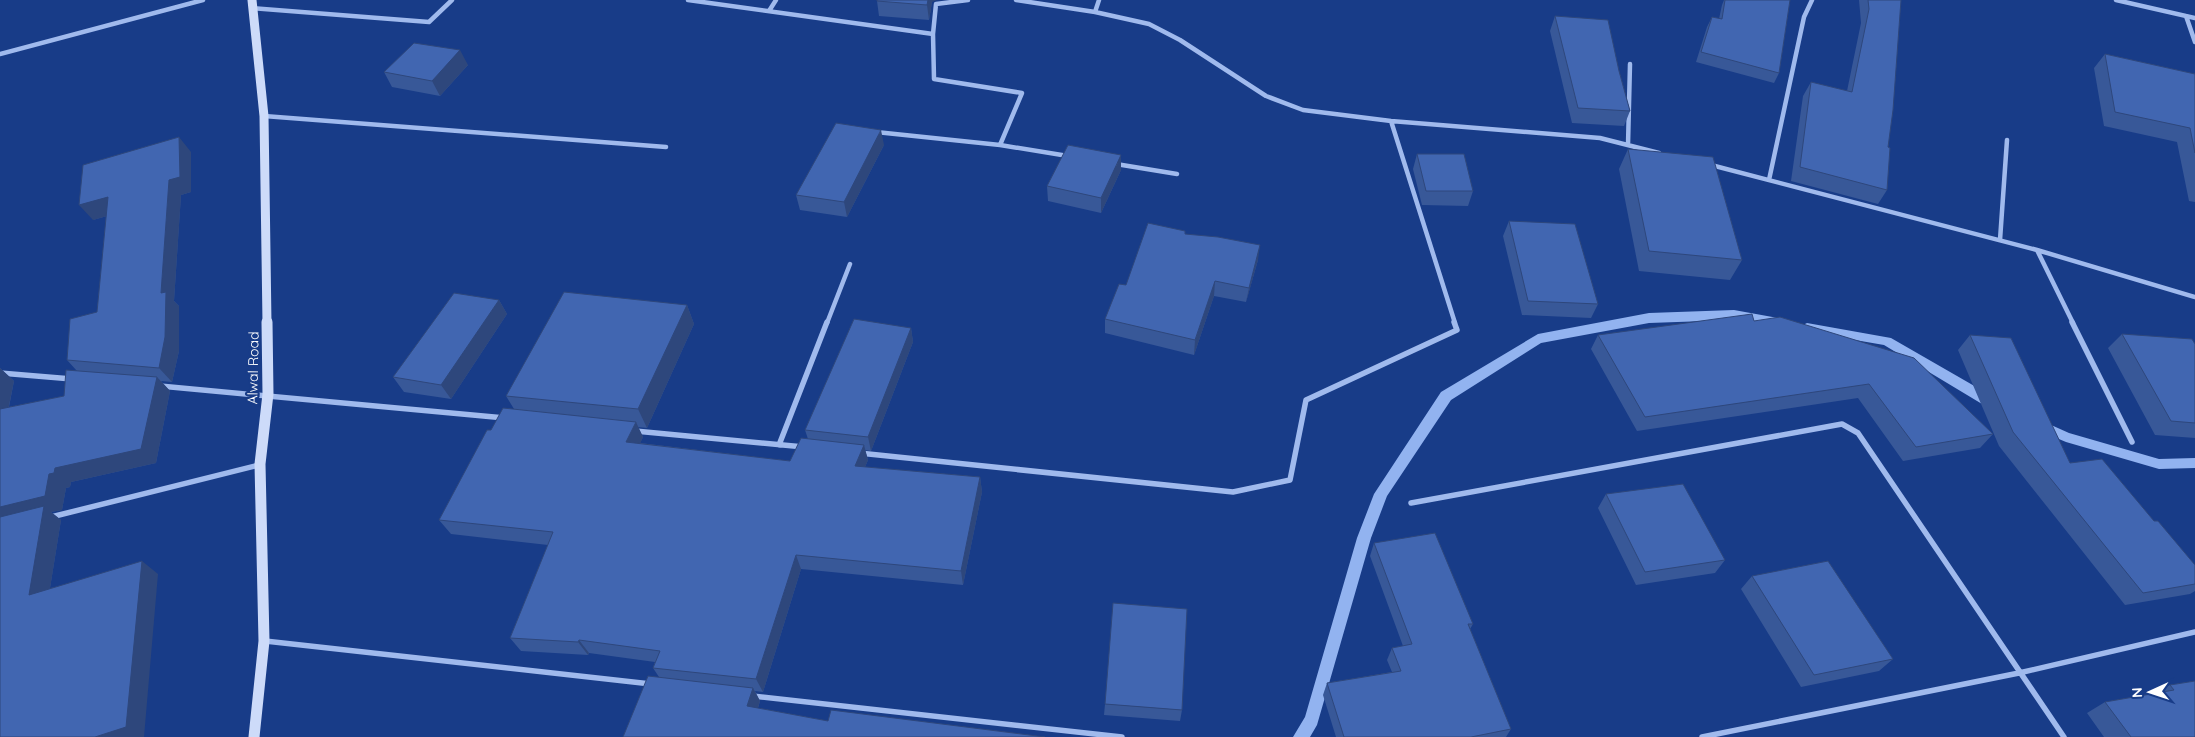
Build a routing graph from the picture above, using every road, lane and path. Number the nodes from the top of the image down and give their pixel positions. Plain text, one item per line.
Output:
1 (203, 0) edge
2 (452, 0) edge
3 (688, 0) edge
4 (776, 0) edge
5 (968, 0) edge
6 (1016, 0) edge
7 (1099, 0) edge
8 (1812, 0) edge
9 (2116, 0) edge
10 (252, 4) edge
11 (769, 11) junction
12 (1095, 12) junction
13 (2186, 16) junction
14 (2195, 18) edge
15 (932, 34) junction
16 (2195, 42) edge
17 (0, 54) edge
18 (1630, 64) dead end
19 (264, 116) junction
20 (1391, 121) junction
21 (865, 130) edge
22 (2007, 140) dead end
23 (1000, 144) junction
24 (1628, 145) junction
25 (666, 147) dead end
26 (1666, 154) edge
27 (1078, 158) edge
28 (1108, 162) edge
29 (1703, 164) edge
30 (1177, 174) dead end
31 (1769, 180) junction
32 (2000, 240) junction
33 (2037, 250) junction
34 (850, 264) dead end
35 (2195, 297) edge
36 (0, 373) edge
37 (79, 380) edge
38 (149, 385) edge
39 (268, 394) junction
40 (514, 418) edge
41 (631, 430) edge
42 (2132, 442) dead end
43 (779, 445) junction
44 (808, 448) edge
45 (848, 452) edge
46 (260, 464) junction
47 (1411, 503) dead end
48 (48, 518) dead end
49 (2195, 632) edge
50 (264, 641) junction
51 (2019, 672) junction
52 (659, 685) edge
53 (747, 695) edge
54 (254, 737) edge
55 (1122, 737) edge
56 (1702, 737) edge
57 (2064, 737) edge

1 - 17 street
2 - 10 street
3 - 11 street
4 - 11 street
5 - 15 street
6 - 12 street
7 - 12 street
8 - 31 street
9 - 13 street
10 - 19 main road, Alwal Road
11 - 15 street
12 - 20 street
13 - 14 street
13 - 16 street
15 - 23 street
18 - 24 street
19 - 25 street
19 - 39 main road, Alwal Road
20 - 24 street
20 - 45 street
21 - 23 street
22 - 32 street
23 - 27 street
24 - 26 street
28 - 30 street
29 - 31 street
31 - 32 street
32 - 33 street
33 - 35 street
33 - 42 street
34 - 43 street
36 - 37 street
38 - 39 street
39 - 40 street
39 - 46 main road, Alwal Road
41 - 43 street
43 - 44 street
46 - 48 street
46 - 50 main road, Alwal Road
47 - 51 street
49 - 51 street
50 - 52 street
50 - 54 main road, Alwal Road
51 - 56 street
51 - 57 street
53 - 55 street

